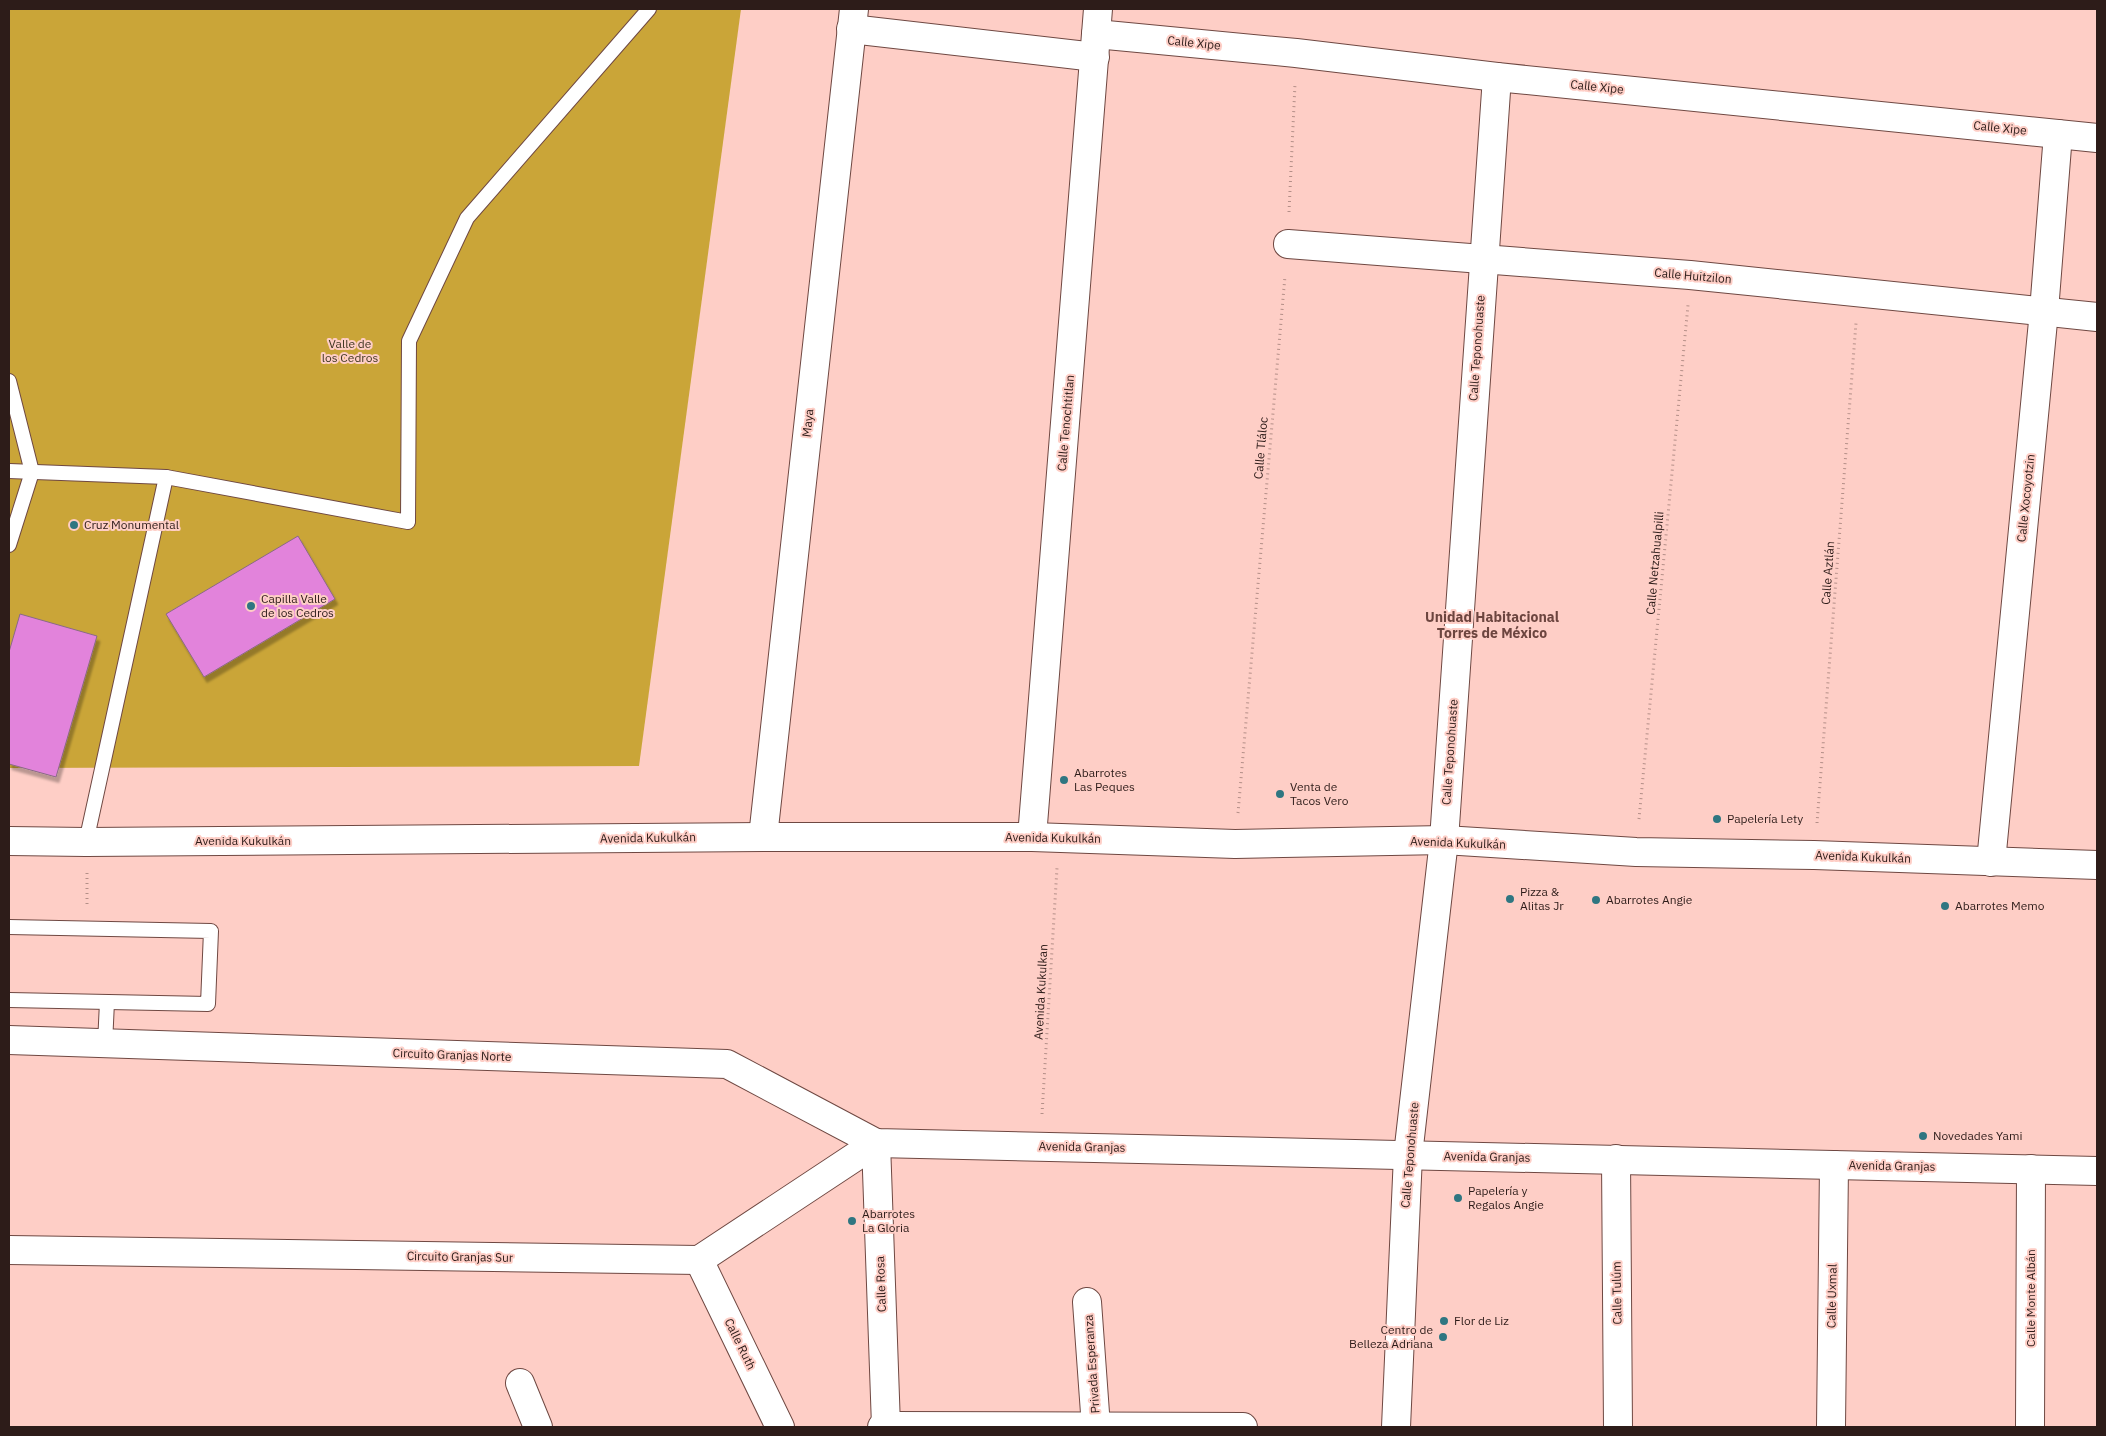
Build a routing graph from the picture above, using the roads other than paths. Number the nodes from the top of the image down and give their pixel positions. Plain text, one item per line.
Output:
1 (649, 9) edge
2 (853, 19) edge
3 (1097, 33) edge
4 (1497, 77) junction
5 (2058, 134) junction
6 (2097, 138) edge
7 (1288, 244) road end
8 (1483, 259) junction
9 (2044, 312) junction
10 (2097, 317) edge
11 (9, 381) edge
12 (9, 471) edge
13 (32, 472) junction
14 (166, 477) junction
15 (9, 545) edge
16 (763, 837) junction
17 (1046, 837) junction
18 (1444, 840) junction
19 (9, 841) edge
20 (86, 842) junction
21 (1991, 862) junction
22 (2097, 865) edge
23 (9, 927) edge
24 (9, 1000) edge
25 (107, 1002) junction
26 (9, 1040) edge
27 (105, 1044) junction
28 (876, 1143) junction
29 (1408, 1155) junction
30 (1616, 1160) junction
31 (1834, 1165) junction
32 (2031, 1169) junction
33 (2097, 1171) edge
34 (9, 1250) edge
35 (699, 1260) junction
36 (1087, 1302) dead end
37 (520, 1382) dead end
38 (884, 1426) edge
39 (538, 1427) edge
40 (780, 1427) edge
41 (1096, 1427) edge
42 (1243, 1427) edge
43 (1396, 1427) edge
44 (1618, 1427) edge
45 (1830, 1427) edge
46 (2030, 1427) edge

1 - 14 lane
2 - 3 street, Calle Xipe
2 - 16 street, Maya
3 - 4 street, Calle Xipe
3 - 17 street, Calle Tenochtitlan
4 - 5 street, Calle Xipe
4 - 8 street, Calle Teponohuaste
5 - 6 street, Calle Xipe
5 - 9 street, Calle Xocoyotzin
7 - 8 street, Calle Huitzilon
8 - 9 street, Calle Huitzilon
8 - 18 street, Calle Teponohuaste
9 - 10 street, Calle Huitzilon
9 - 21 street, Calle Xocoyotzin
11 - 13 lane
12 - 13 lane
13 - 14 lane
13 - 15 lane
14 - 20 lane
16 - 17 street, Avenida Kukulkán
16 - 20 street, Avenida Kukulkán
17 - 18 street, Avenida Kukulkán
18 - 21 street, Avenida Kukulkán
18 - 29 street, Calle Teponohuaste
19 - 20 street, Avenida Kukulkán
21 - 22 street, Avenida Kukulkán
23 - 25 lane
24 - 25 lane
25 - 27 lane
26 - 27 street, Circuito Granjas Norte
27 - 28 street, Circuito Granjas Norte
28 - 29 street, Avenida Granjas
28 - 35 street
28 - 38 street, Calle Rosa
29 - 30 street, Avenida Granjas
29 - 43 street, Calle Teponohuaste
30 - 31 street, Avenida Granjas
30 - 44 street, Calle Tulúm
31 - 32 street, Avenida Granjas
31 - 45 street, Calle Uxmal
32 - 33 street, Avenida Granjas
32 - 46 street, Calle Monte Albán
34 - 35 street, Circuito Granjas Sur
35 - 40 street, Calle Ruth
36 - 41 street, Privada Esperanza
37 - 39 street
38 - 41 street
41 - 42 street

